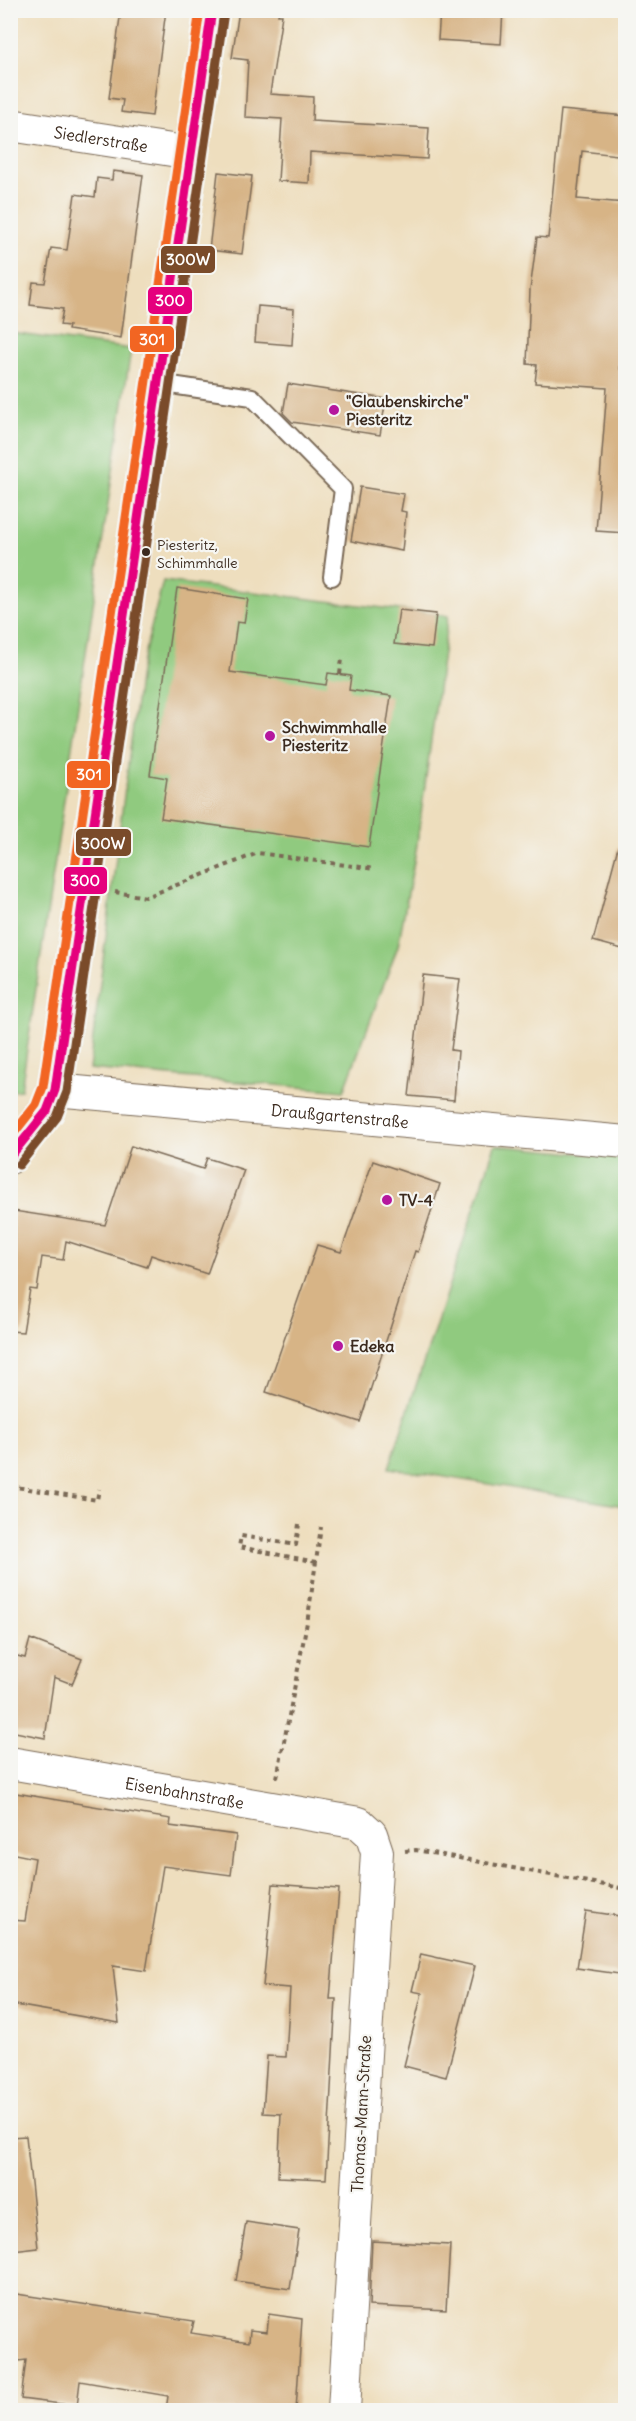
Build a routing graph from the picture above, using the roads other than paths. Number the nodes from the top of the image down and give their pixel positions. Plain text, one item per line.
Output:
1 (212, 10) edge
2 (10, 125) edge
3 (191, 153) junction
4 (158, 383) junction
5 (332, 577) dead end
6 (55, 1090) junction
7 (626, 1142) edge
8 (10, 1158) edge
9 (10, 1763) edge
10 (377, 1852) joint
11 (344, 2410) edge

1 - 3 street
2 - 3 street, Siedlerstraße
3 - 4 street
4 - 5 lane
4 - 6 street
6 - 7 street, Draußgartenstraße
6 - 8 street
9 - 10 street, Eisenbahnstraße
10 - 11 street, Thomas-Mann-Straße

